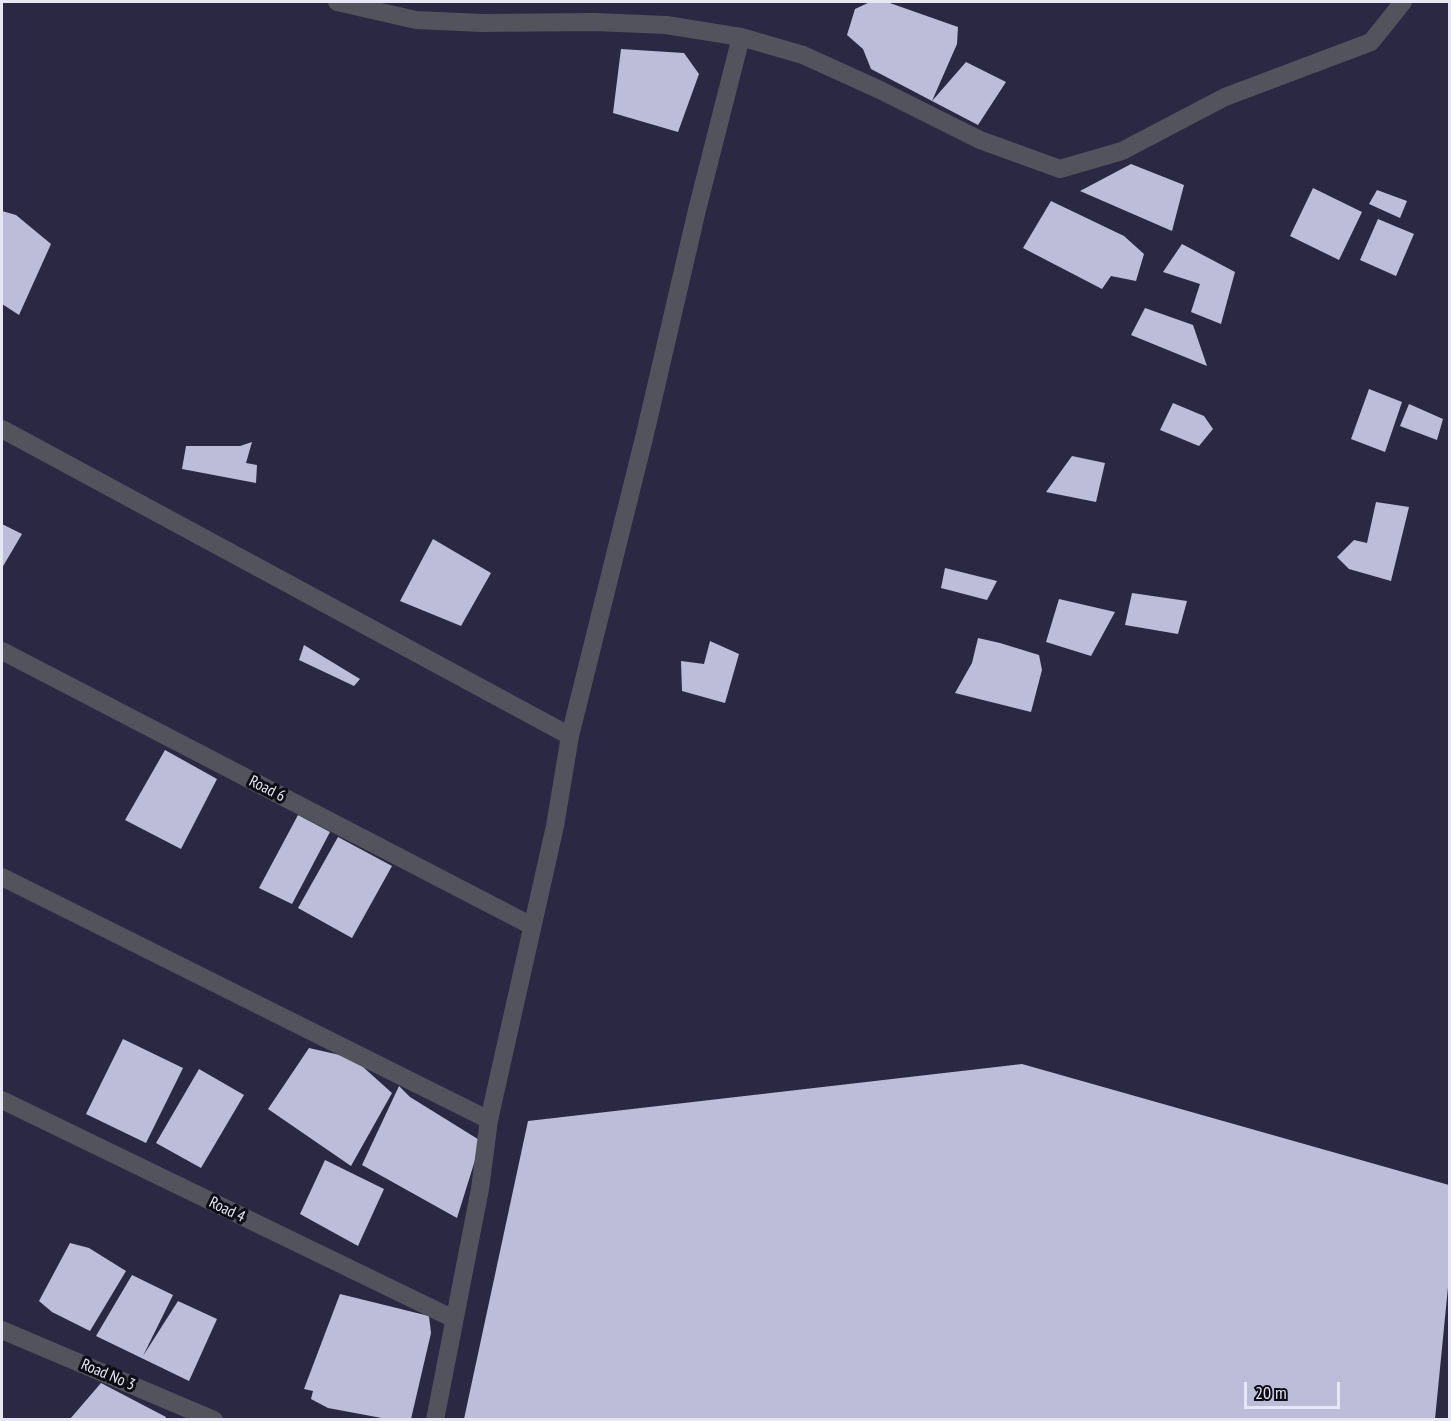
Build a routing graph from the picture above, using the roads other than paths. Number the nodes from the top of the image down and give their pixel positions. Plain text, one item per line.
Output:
1 (337, 2) edge
2 (1403, 2) edge
3 (741, 37) junction
4 (2, 429) edge
5 (2, 651) edge
6 (570, 736) junction
7 (2, 877) edge
8 (532, 927) junction
9 (2, 1101) edge
10 (489, 1120) junction
11 (454, 1319) junction
12 (2, 1330) edge
13 (214, 1419) edge
14 (435, 1419) edge

1 - 3 street
2 - 3 street
3 - 6 street
4 - 6 street
5 - 8 street, Road 6
6 - 8 street
7 - 10 street
8 - 10 street
9 - 11 street, Road 4
10 - 11 street
11 - 14 street
12 - 13 street, Road No 3

